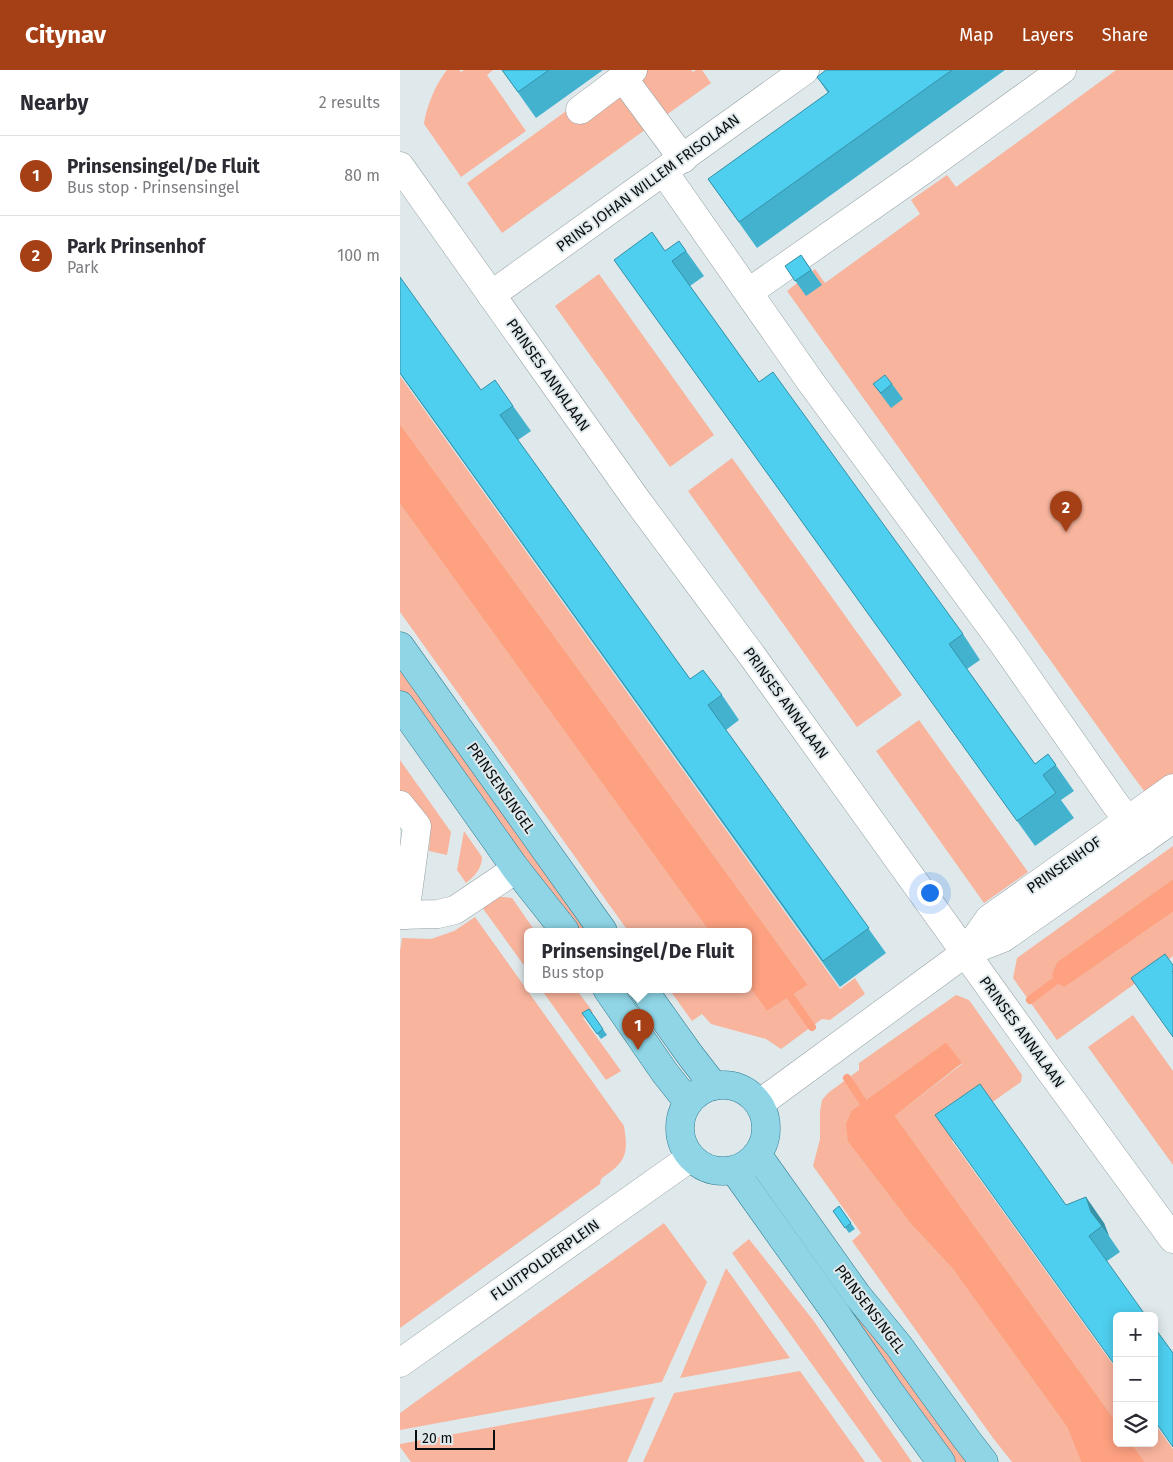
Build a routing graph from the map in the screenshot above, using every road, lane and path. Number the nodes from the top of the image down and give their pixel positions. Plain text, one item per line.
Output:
1 (805, 70) edge
2 (1062, 70) edge
3 (628, 74) edge
4 (580, 110) dead end
5 (673, 165) junction
6 (400, 166) edge
7 (749, 292) junction
8 (491, 295) junction
9 (400, 646) edge
10 (400, 706) edge
11 (1173, 788) edge
12 (400, 805) edge
13 (1173, 819) edge
14 (1136, 830) junction
15 (516, 869) junction
16 (403, 915) edge
17 (563, 928) edge
18 (601, 928) edge
19 (965, 953) junction
20 (610, 993) edge
21 (646, 993) edge
22 (714, 1086) junction
23 (688, 1102) junction
24 (759, 1104) junction
25 (757, 1154) junction
26 (690, 1157) junction
27 (734, 1170) junction
28 (1173, 1239) edge
29 (400, 1363) edge
30 (941, 1462) edge
31 (984, 1462) edge

1 - 5 street, PRINS JOHAN WILLEM FRISOLAAN
2 - 7 street
3 - 4 street
3 - 5 street
5 - 7 street
5 - 8 street, PRINS JOHAN WILLEM FRISOLAAN
6 - 8 street, PRINSES ANNALAAN
7 - 14 street
8 - 19 street, PRINSES ANNALAAN
9 - 18 main road, PRINSENSINGEL
10 - 15 main road
11 - 14 street, PRINSENHOF
12 - 16 street
13 - 14 street, PRINSENHOF
14 - 19 street, PRINSENHOF
15 - 16 street
15 - 17 main road
19 - 24 street, PRINSENHOF
19 - 28 street, PRINSES ANNALAAN
20 - 23 main road
21 - 22 main road
22 - 23 main road
22 - 24 main road
23 - 26 main road
24 - 25 main road
25 - 27 main road
25 - 31 main road, PRINSENSINGEL
26 - 27 main road
26 - 29 street, FLUITPOLDERPLEIN
27 - 30 main road, PRINSENSINGEL

